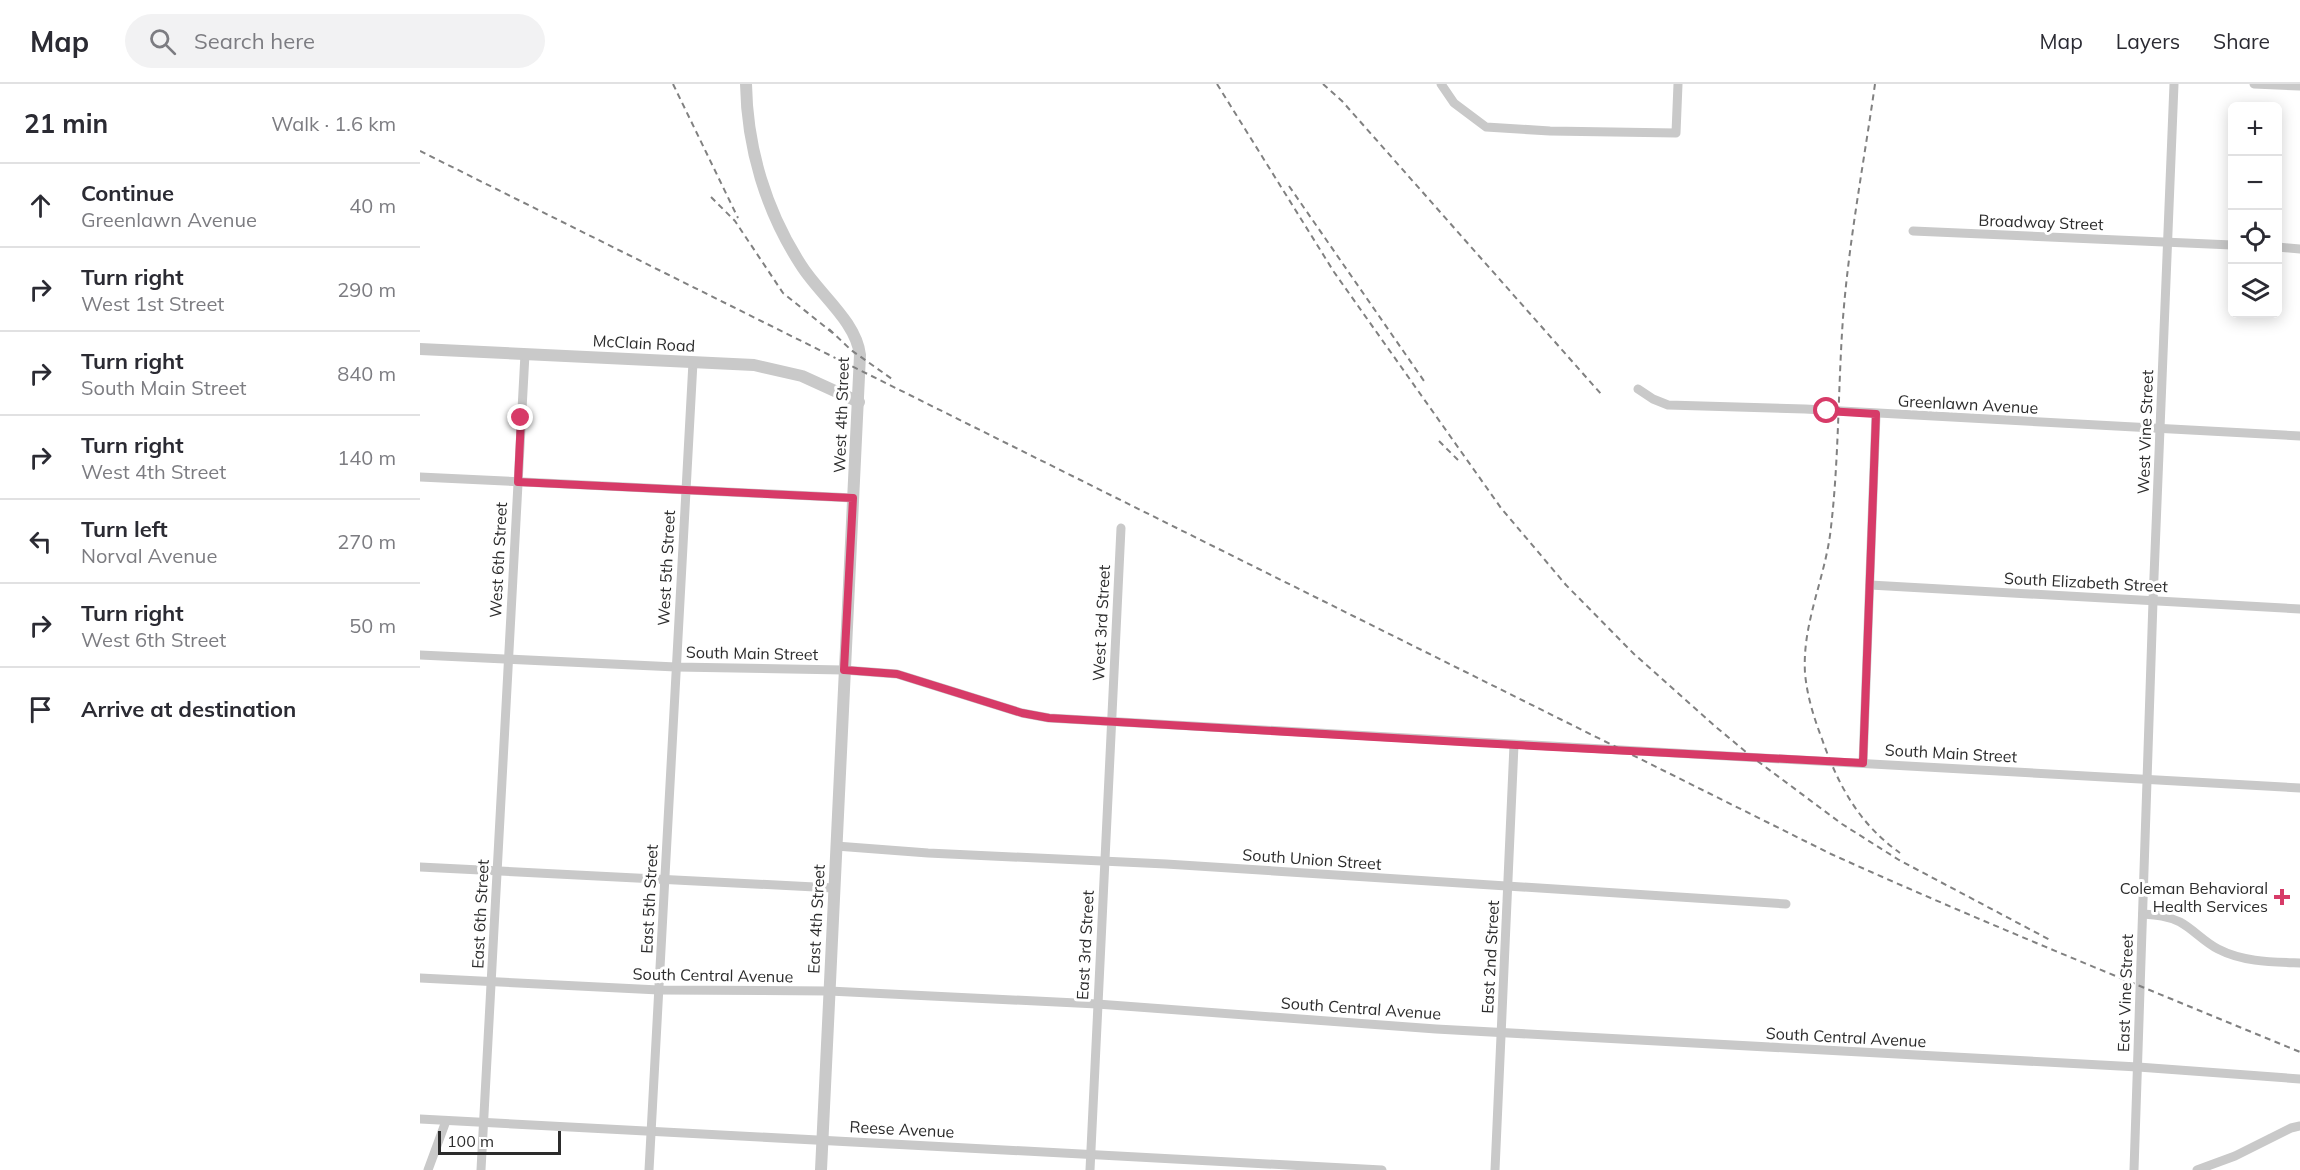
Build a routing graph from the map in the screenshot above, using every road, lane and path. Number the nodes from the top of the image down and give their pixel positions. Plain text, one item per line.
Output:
1 (746, 84) edge
2 (1441, 84) edge
3 (1678, 84) edge
4 (2174, 84) edge
5 (2254, 84) edge
6 (2300, 86) edge
7 (1913, 231) dead end
8 (2167, 242) junction
9 (2228, 245) edge
10 (2282, 248) edge
11 (2300, 249) edge
12 (420, 349) edge
13 (525, 354) junction
14 (693, 362) junction
15 (1638, 389) dead end
16 (859, 402) junction
17 (1876, 414) junction
18 (2160, 430) junction
19 (2300, 436) edge
20 (420, 477) edge
21 (518, 482) junction
22 (684, 489) junction
23 (853, 498) junction
24 (1121, 528) dead end
25 (1870, 585) junction
26 (2153, 601) junction
27 (2300, 609) edge
28 (420, 655) edge
29 (507, 659) junction
30 (676, 667) junction
31 (844, 670) junction
32 (1111, 721) junction
33 (1514, 745) junction
34 (1863, 763) junction
35 (2148, 780) junction
36 (2300, 788) edge
37 (836, 846) junction
38 (1104, 861) junction
39 (420, 867) edge
40 (497, 871) junction
41 (665, 879) junction
42 (834, 888) junction
43 (1508, 888) junction
44 (1786, 904) dead end
45 (2143, 914) junction
46 (2300, 963) edge
47 (420, 978) edge
48 (492, 982) junction
49 (659, 990) junction
50 (829, 991) junction
51 (1097, 1004) junction
52 (1501, 1032) junction
53 (2138, 1067) junction
54 (2300, 1079) edge
55 (420, 1119) edge
56 (446, 1120) junction
57 (484, 1123) junction
58 (2300, 1126) edge
59 (651, 1131) junction
60 (822, 1140) junction
61 (1090, 1155) junction
62 (428, 1170) edge
63 (482, 1170) edge
64 (649, 1170) edge
65 (821, 1170) edge
66 (1090, 1170) edge
67 (1358, 1170) edge
68 (1382, 1170) edge
69 (1495, 1170) edge
70 (2134, 1170) edge
71 (2197, 1170) edge

1 - 16 street, West 4th Street
2 - 3 street
4 - 8 street, West Vine Street
5 - 6 street
7 - 8 street, Broadway Street
8 - 9 street, Broadway Street
8 - 18 street, West Vine Street
10 - 11 street
12 - 13 street, McClain Road
13 - 14 street, McClain Road
13 - 21 street, West 6th Street
14 - 16 street, McClain Road
14 - 22 street, West 5th Street
15 - 17 street, Greenlawn Avenue
16 - 23 street, West 4th Street
17 - 18 street, Greenlawn Avenue
17 - 25 street
18 - 19 street, Greenlawn Avenue
18 - 26 street, West Vine Street
20 - 21 street
21 - 22 street
21 - 29 street, West 6th Street
22 - 23 street
22 - 30 street, West 5th Street
23 - 31 street, West 4th Street
24 - 32 street, West 3rd Street
25 - 26 street, South Elizabeth Street
25 - 34 street
26 - 27 street, South Elizabeth Street
26 - 35 street, West Vine Street
28 - 29 street, South Main Street
29 - 30 street, South Main Street
29 - 40 street, East 6th Street
30 - 31 street, South Main Street
30 - 41 street, East 5th Street
31 - 32 street, South Main Street
31 - 37 street, East 4th Street
32 - 33 street, South Main Street
32 - 38 street, East 3rd Street
33 - 34 street, South Main Street
33 - 43 street, East 2nd Street
34 - 35 street, South Main Street
35 - 36 street, South Main Street
35 - 45 street, East Vine Street
37 - 38 street, South Union Street
37 - 42 street, East 4th Street
38 - 43 street, South Union Street
38 - 51 street, East 3rd Street
39 - 40 street
40 - 41 street
40 - 48 street, East 6th Street
41 - 42 street
41 - 49 street, East 5th Street
42 - 50 street, East 4th Street
43 - 44 street, South Union Street
43 - 52 street, East 2nd Street
45 - 46 street
45 - 53 street, East Vine Street
47 - 48 street, South Central Avenue
48 - 49 street, South Central Avenue
48 - 57 street, East 6th Street
49 - 50 street, South Central Avenue
49 - 59 street, East 5th Street
50 - 51 street, South Central Avenue
50 - 60 street, East 4th Street
51 - 52 street, South Central Avenue
51 - 61 street, East 3rd Street
52 - 53 street, South Central Avenue
52 - 69 street, East 2nd Street
53 - 54 street, South Central Avenue
53 - 70 street, East Vine Street
55 - 56 street, Reese Avenue
56 - 57 street, Reese Avenue
56 - 62 street
57 - 59 street, Reese Avenue
57 - 63 street, East 6th Street
58 - 71 street
59 - 60 street, Reese Avenue
59 - 64 street, East 5th Street
60 - 61 street, Reese Avenue
60 - 65 street, East 4th Street
61 - 66 street, East 3rd Street
61 - 67 street, Reese Avenue
67 - 68 street, Reese Avenue

